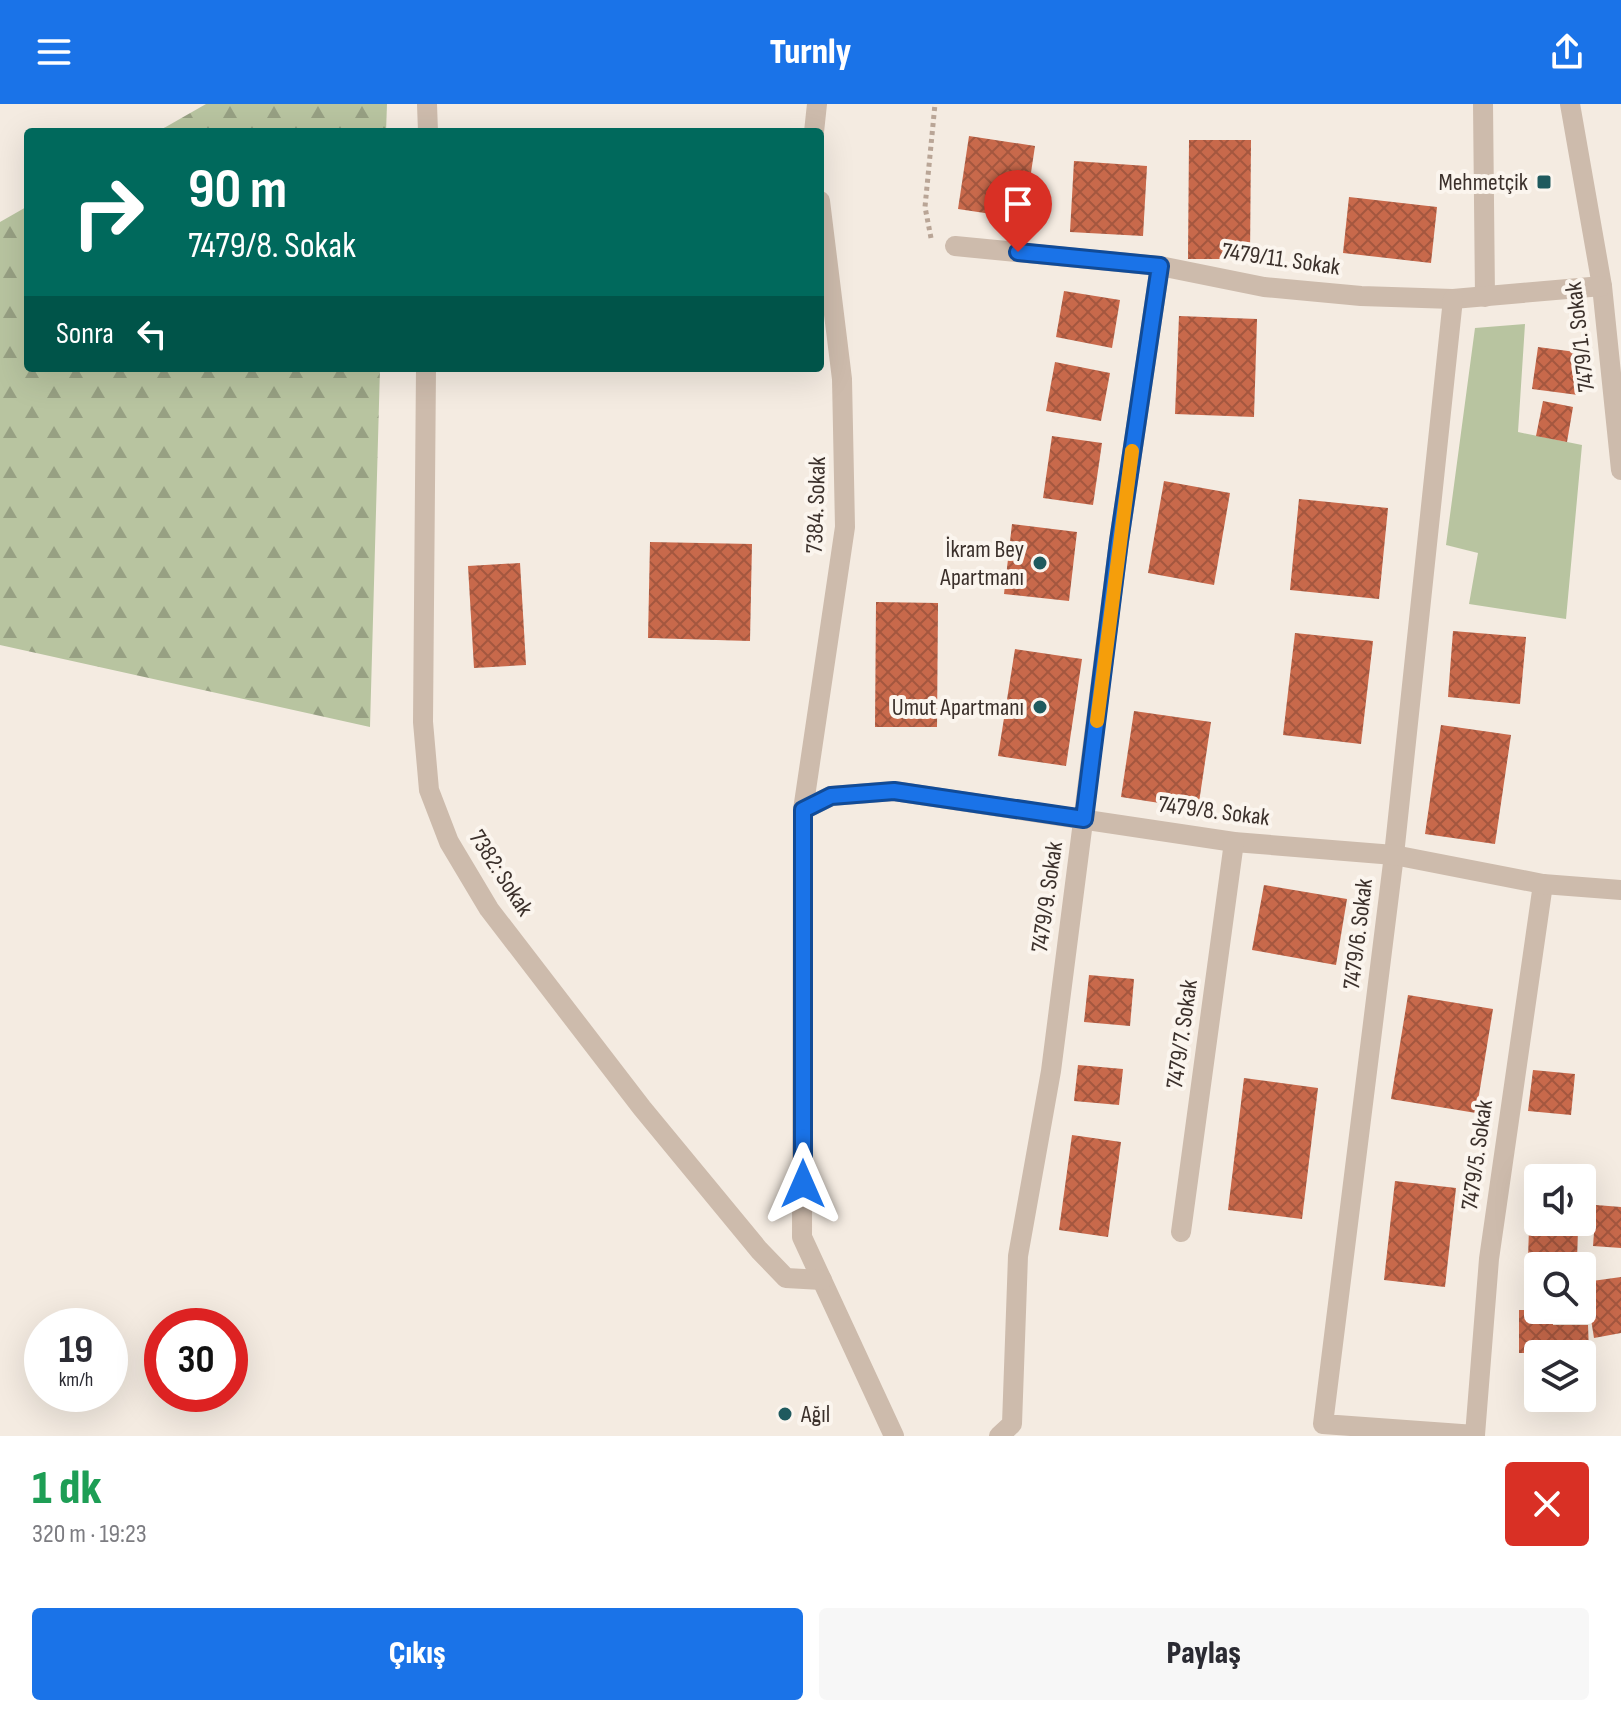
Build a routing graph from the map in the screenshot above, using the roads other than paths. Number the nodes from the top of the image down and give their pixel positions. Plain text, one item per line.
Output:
1 (427, 104) edge
2 (817, 104) edge
3 (1483, 104) edge
4 (1570, 104) edge
5 (428, 128) edge
6 (814, 128) edge
7 (824, 233) edge
8 (955, 246) road end
9 (1160, 266) junction
10 (1602, 286) junction
11 (1485, 297) junction
12 (1453, 299) junction
13 (426, 372) edge
14 (1621, 470) edge
15 (803, 810) junction
16 (1084, 819) junction
17 (1234, 842) junction
18 (1394, 855) junction
19 (1543, 884) junction
20 (1621, 890) edge
21 (1181, 1232) dead end
22 (822, 1280) junction
23 (1475, 1435) edge
24 (894, 1436) edge
25 (999, 1436) edge

1 - 5 street
2 - 6 street
3 - 11 street
4 - 10 street, 7479/1. Sokak
7 - 15 street, 7384. Sokak
8 - 9 street, 7479/11. Sokak
9 - 12 street, 7479/11. Sokak
9 - 16 street, 7479/9. Sokak
10 - 11 street, 7479/11. Sokak
10 - 14 street, 7479/1. Sokak
11 - 12 street, 7479/11. Sokak
12 - 18 street, 7479/6. Sokak
13 - 22 street, 7382: Sokak
15 - 16 street, 7479/8. Sokak
15 - 22 street
16 - 17 street, 7479/8. Sokak
16 - 25 street, 7479/9. Sokak
17 - 18 street, 7479/8. Sokak
17 - 21 street, 7479/7. Sokak
18 - 19 street, 7479/8. Sokak
18 - 23 street, 7479/6. Sokak
19 - 20 street, 7479/8. Sokak
19 - 23 street, 7479/5. Sokak
22 - 24 street

